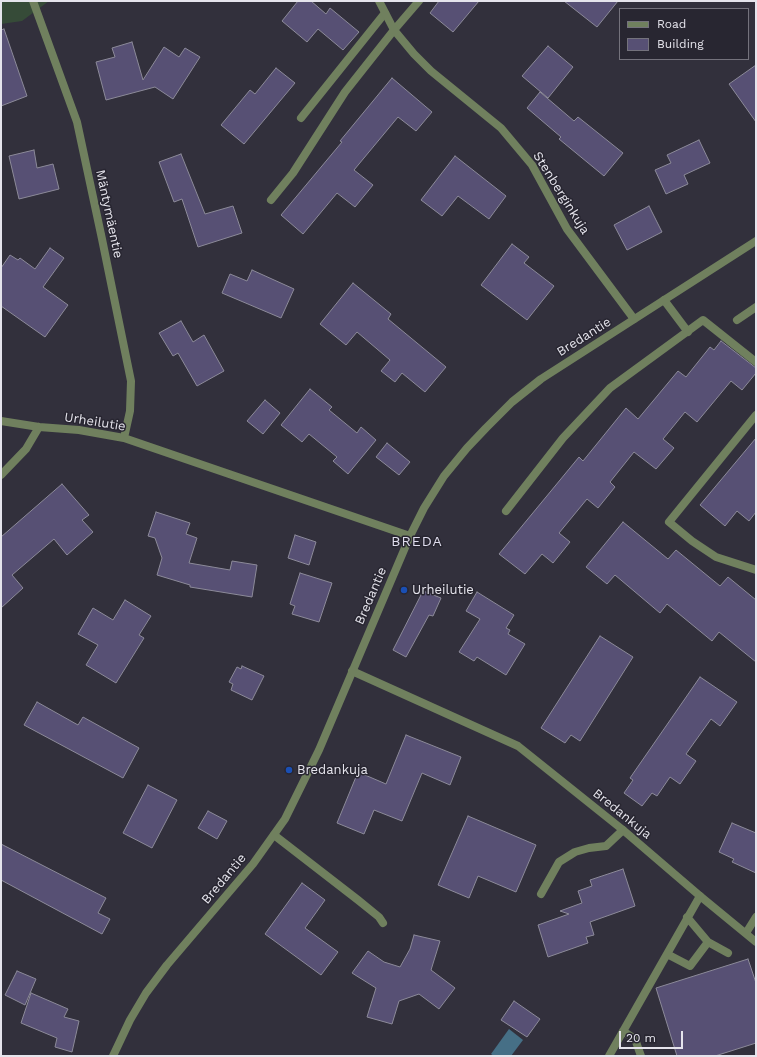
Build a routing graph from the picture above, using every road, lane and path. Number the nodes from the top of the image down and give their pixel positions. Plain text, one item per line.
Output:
1 (33, 1) edge
2 (379, 1) edge
3 (419, 1) edge
4 (385, 13) junction
5 (394, 30) junction
6 (301, 118) dead end
7 (271, 200) dead end
8 (756, 240) edge
9 (664, 300) junction
10 (756, 307) edge
11 (634, 319) junction
12 (737, 320) dead end
13 (688, 332) junction
14 (756, 362) edge
15 (756, 415) edge
16 (1, 421) edge
17 (39, 427) junction
18 (124, 438) junction
19 (1, 475) edge
20 (506, 511) dead end
21 (410, 536) junction
22 (756, 570) edge
23 (352, 671) junction
24 (623, 830) junction
25 (274, 835) junction
26 (541, 894) dead end
27 (700, 896) junction
28 (688, 917) junction
29 (756, 917) edge
30 (382, 923) dead end
31 (746, 933) junction
32 (708, 942) junction
33 (756, 942) edge
34 (728, 953) dead end
35 (667, 954) junction
36 (623, 1031) junction
37 (114, 1056) edge
38 (609, 1056) edge
39 (641, 1056) edge

1 - 18 street, Mäntymäentie
2 - 4 street, Stenberginkuja
3 - 5 street
4 - 5 street, Stenberginkuja
4 - 6 street
5 - 7 street
5 - 11 street, Stenberginkuja
8 - 9 street, Bredantie
9 - 11 street, Bredantie
9 - 13 street
10 - 12 street
11 - 21 street, Bredantie
13 - 14 street
13 - 20 street
15 - 22 street
16 - 17 street, Urheilutie
17 - 18 street, Urheilutie
17 - 19 street
18 - 21 street, Urheilutie
21 - 23 street, Bredantie
23 - 24 street, Bredankuja
23 - 25 street, Bredantie
24 - 26 street
24 - 27 street, Bredankuja
25 - 30 street
25 - 37 street, Bredantie
27 - 28 street
27 - 31 street, Bredankuja
28 - 32 street
28 - 35 street
29 - 31 street
31 - 33 street, Bredankuja
32 - 34 street
32 - 35 street
35 - 36 street
36 - 38 street
36 - 39 street

